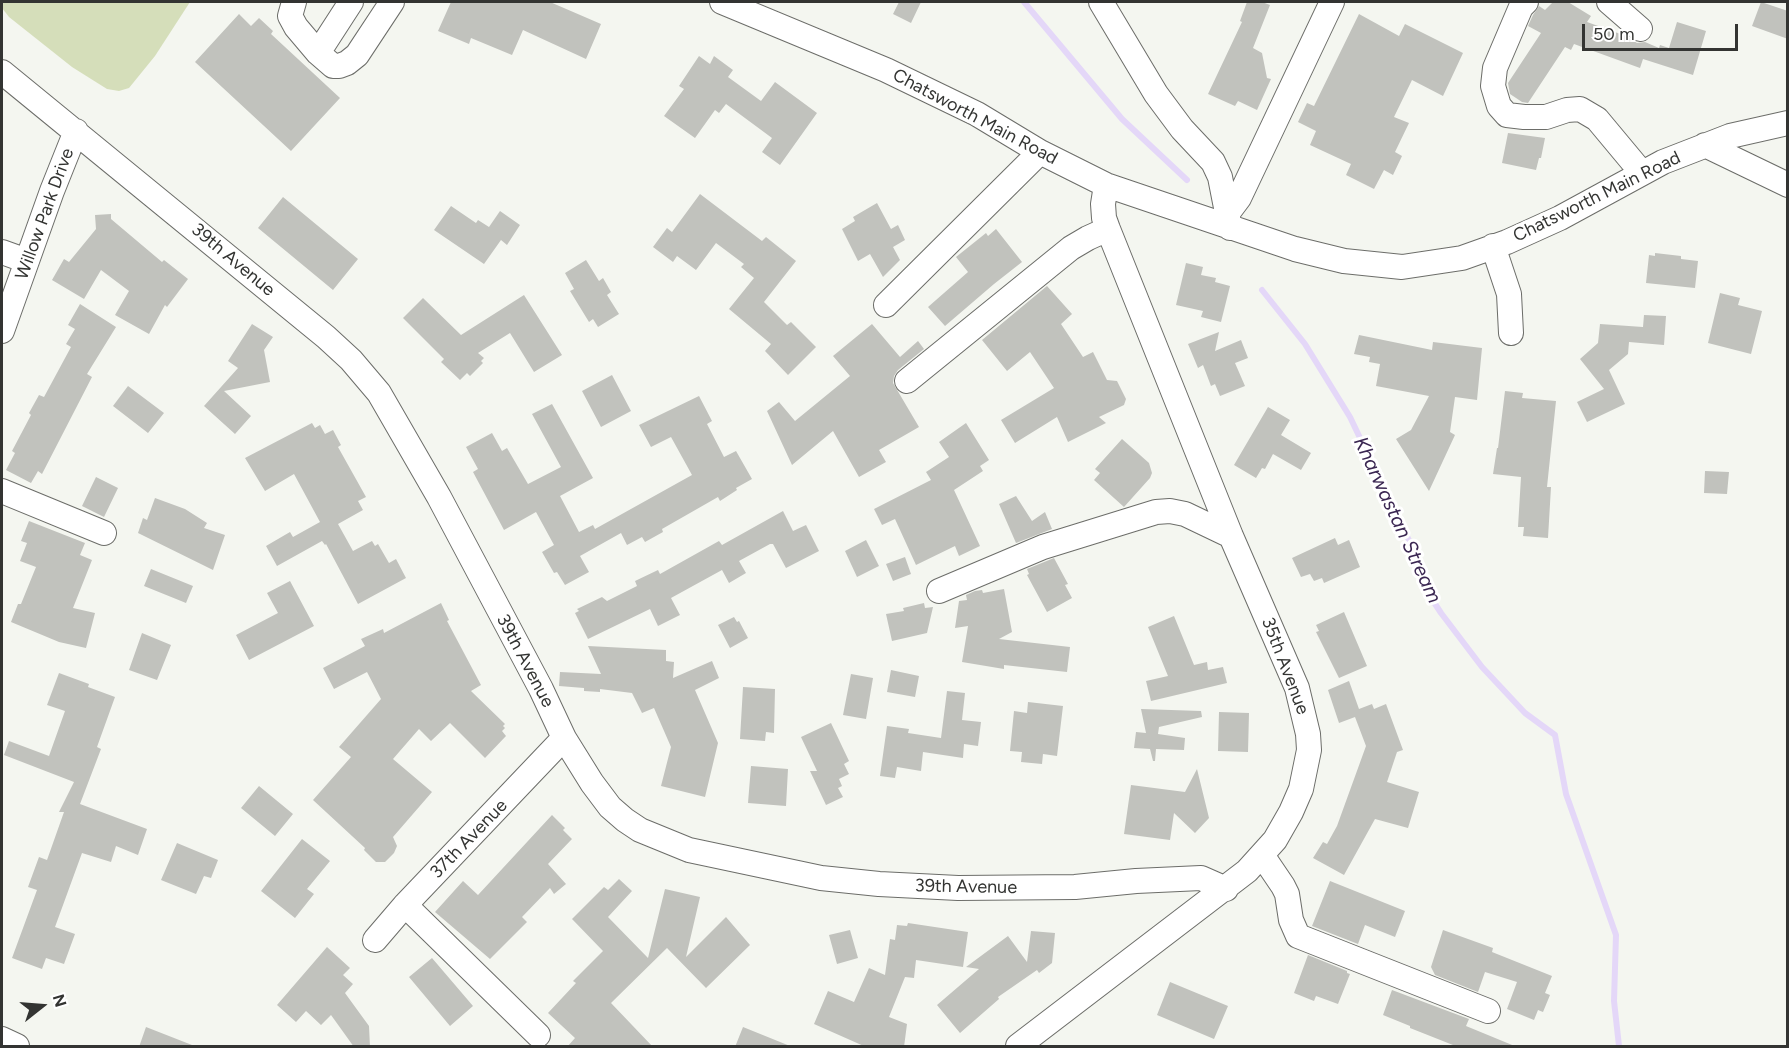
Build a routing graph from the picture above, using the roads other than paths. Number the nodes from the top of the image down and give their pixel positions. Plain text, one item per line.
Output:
1 (351, 2) edge
2 (392, 2) edge
3 (722, 2) edge
4 (1101, 2) edge
5 (1332, 2) edge
6 (1526, 2) edge
7 (1610, 2) edge
8 (292, 9) edge
9 (1640, 29) dead end
10 (318, 53) junction
11 (2, 72) edge
12 (1788, 123) edge
13 (76, 131) junction
14 (1705, 146) junction
15 (1040, 152) junction
16 (1642, 173) junction
17 (1106, 185) junction
18 (1788, 185) edge
19 (1229, 221) junction
20 (1107, 229) junction
21 (1493, 246) junction
22 (2, 252) edge
23 (27, 261) junction
24 (886, 305) dead end
25 (2, 331) edge
26 (1511, 333) dead end
27 (907, 381) dead end
28 (2, 491) edge
29 (104, 533) dead end
30 (1231, 536) junction
31 (939, 591) dead end
32 (564, 738) junction
33 (1263, 855) junction
34 (1226, 889) junction
35 (405, 905) junction
36 (375, 940) dead end
37 (1488, 1011) dead end
38 (538, 1035) dead end
39 (2, 1039) edge
40 (17, 1047) edge
41 (1018, 1047) edge

1 - 10 street
2 - 10 street
3 - 15 street, Chatsworth Main Road
4 - 19 street
5 - 19 street
6 - 16 street
7 - 9 street
8 - 10 street
11 - 13 street, 39th Avenue
12 - 14 street, Chatsworth Main Road
13 - 23 street, Willow Park Drive
13 - 32 street, 39th Avenue
14 - 16 street, Chatsworth Main Road
14 - 18 street
15 - 17 street, Chatsworth Main Road
15 - 24 street
16 - 21 street, Chatsworth Main Road
17 - 19 street, Chatsworth Main Road
17 - 20 street, 35th Avenue
19 - 21 street, Chatsworth Main Road
20 - 27 street
20 - 30 street, 35th Avenue
21 - 26 street
22 - 23 street
23 - 25 street, Willow Park Drive
28 - 29 street
30 - 31 street
30 - 33 street, 35th Avenue
32 - 34 street, 39th Avenue
32 - 35 street, 37th Avenue
33 - 34 street, 35th Avenue
33 - 37 street
34 - 41 street, 35th Avenue
35 - 36 street, 37th Avenue
35 - 38 street
39 - 40 street

